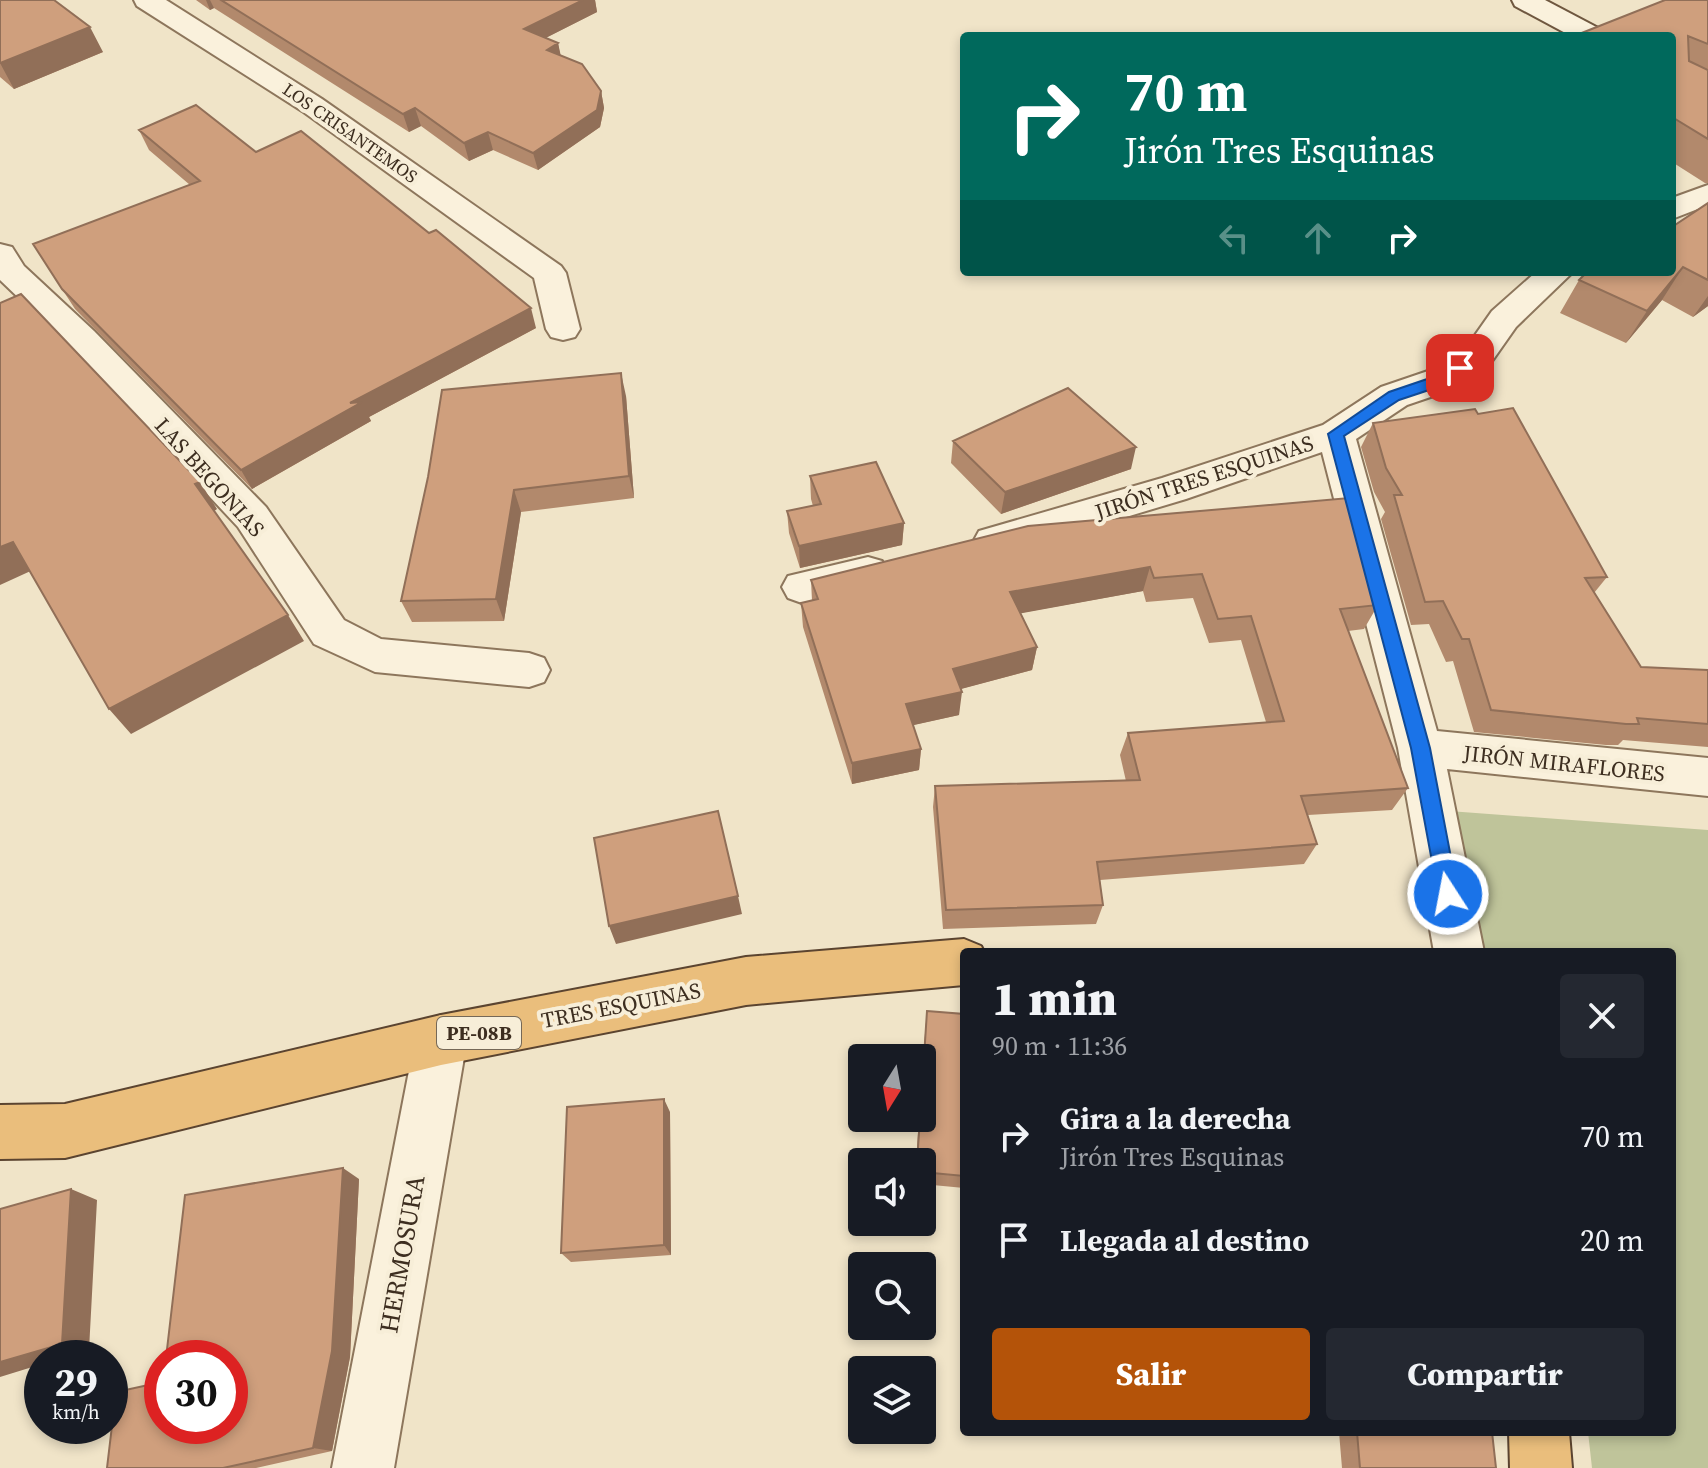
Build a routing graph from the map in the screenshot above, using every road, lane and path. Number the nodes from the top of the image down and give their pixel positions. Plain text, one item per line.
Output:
1 (147, 0) edge
2 (1525, 0) edge
3 (1585, 32) edge
4 (1708, 194) edge
5 (1676, 207) edge
6 (0, 254) edge
7 (1552, 276) edge
8 (563, 329) dead end
9 (1336, 434) junction
10 (965, 549) edge
11 (906, 563) edge
12 (802, 587) dead end
13 (529, 670) dead end
14 (1420, 748) junction
15 (1708, 777) edge
16 (1458, 948) edge
17 (960, 962) edge
18 (441, 1040) junction
19 (0, 1132) edge
20 (1539, 1436) edge
21 (363, 1468) edge
22 (1541, 1468) edge

1 - 8 street, LOS CRISANTEMOS
2 - 3 street
4 - 5 street
6 - 13 street, LAS BEGONIAS
7 - 9 street, JIRÓN TRES ESQUINAS
9 - 10 street, JIRÓN TRES ESQUINAS
9 - 14 street
11 - 12 street
14 - 15 street, JIRÓN MIRAFLORES
14 - 16 street
17 - 18 highway, TRES ESQUINAS / PE-08B
18 - 19 highway, TRES ESQUINAS / PE-08B
18 - 21 street, HERMOSURA
20 - 22 highway

